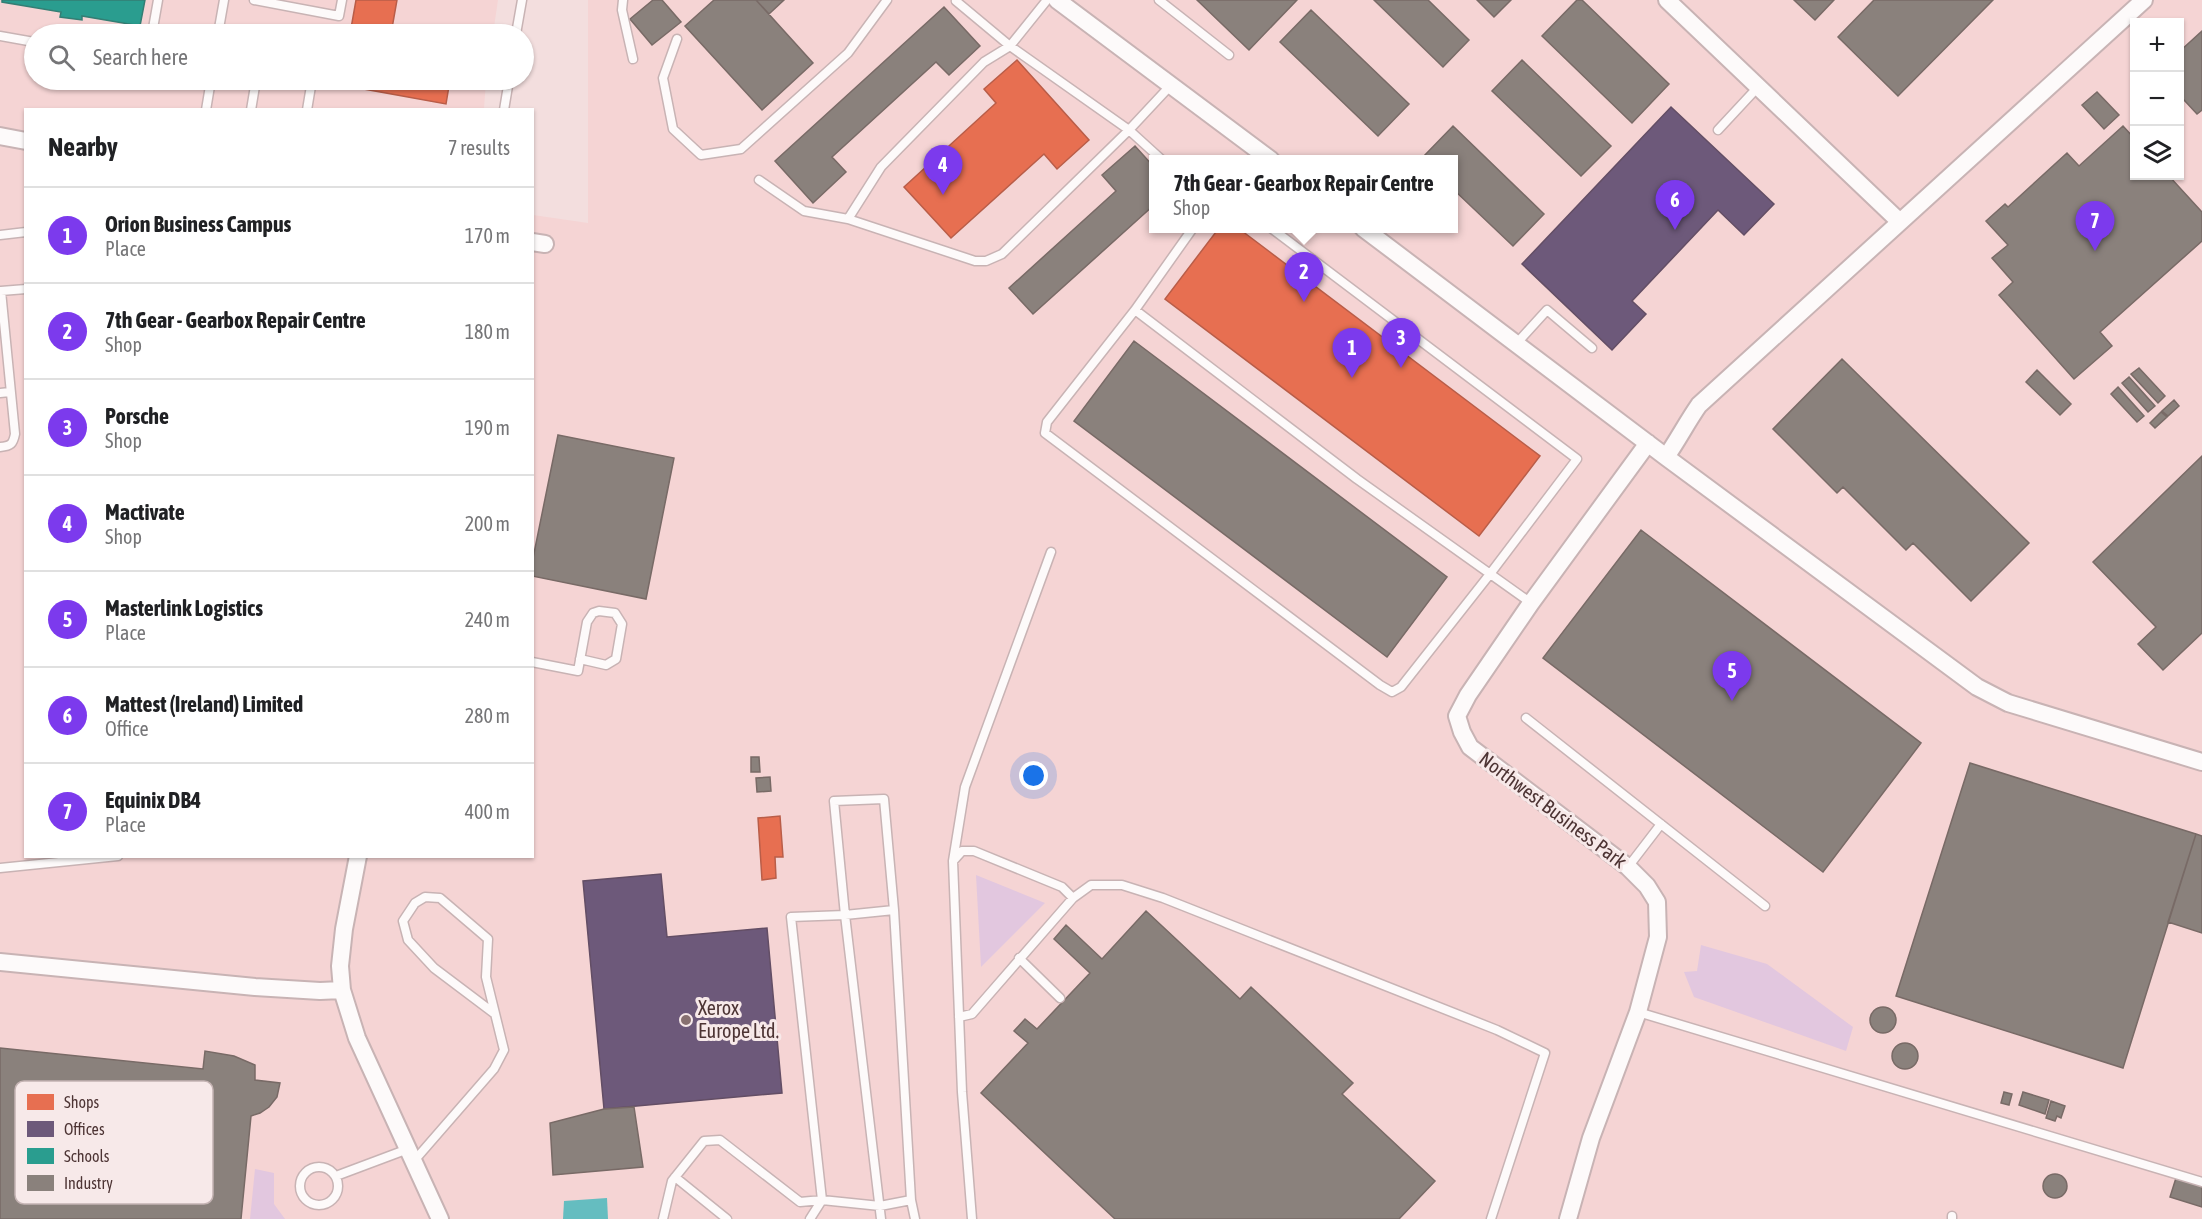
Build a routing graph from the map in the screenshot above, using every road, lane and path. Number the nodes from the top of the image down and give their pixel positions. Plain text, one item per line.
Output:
1 (158, 0) edge
2 (224, 0) edge
3 (254, 0) edge
4 (342, 0) edge
5 (522, 0) edge
6 (623, 0) edge
7 (887, 0) edge
8 (1047, 0) edge
9 (1057, 0) edge
10 (1159, 0) edge
11 (1667, 0) edge
12 (2144, 0) edge
13 (956, 1) edge
14 (154, 24) edge
15 (220, 24) edge
16 (518, 24) edge
17 (0, 36) edge
18 (677, 39) dead end
19 (24, 40) edge
20 (1010, 46) junction
21 (1229, 55) dead end
22 (633, 59) dead end
23 (1171, 84) junction
24 (1758, 87) junction
25 (209, 90) edge
26 (254, 90) edge
27 (310, 90) edge
28 (507, 90) edge
29 (206, 108) edge
30 (251, 108) edge
31 (307, 108) edge
32 (504, 108) edge
33 (1129, 130) junction
34 (1718, 130) dead end
35 (0, 136) edge
36 (24, 141) edge
37 (1157, 155) edge
38 (1266, 155) edge
39 (759, 180) dead end
40 (848, 219) junction
41 (1900, 222) junction
42 (24, 231) edge
43 (1189, 233) edge
44 (1278, 233) edge
45 (1370, 233) edge
46 (0, 235) edge
47 (24, 289) edge
48 (1135, 310) junction
49 (2, 342) edge
50 (1516, 344) junction
51 (1592, 348) dead end
52 (10, 392) junction
53 (0, 393) edge
54 (1648, 442) junction
55 (0, 447) edge
56 (1666, 457) junction
57 (1051, 552) dead end
58 (1490, 574) junction
59 (1531, 603) junction
60 (580, 659) junction
61 (534, 662) edge
62 (1526, 718) dead end
63 (2202, 762) edge
64 (1660, 824) junction
65 (97, 858) edge
66 (358, 858) edge
67 (952, 861) junction
68 (0, 867) edge
69 (1628, 867) junction
70 (1073, 898) junction
71 (1765, 906) dead end
72 (894, 910) junction
73 (845, 915) junction
74 (1018, 958) junction
75 (0, 962) edge
76 (342, 990) junction
77 (1060, 998) dead end
78 (1638, 1012) junction
79 (495, 1014) junction
80 (959, 1017) junction
81 (411, 1155) junction
82 (336, 1176) junction
83 (675, 1177) junction
84 (2202, 1182) edge
85 (822, 1200) junction
86 (911, 1200) junction
87 (880, 1206) junction
88 (440, 1219) edge
89 (663, 1219) edge
90 (727, 1219) edge
91 (810, 1219) edge
92 (881, 1219) edge
93 (915, 1219) edge
94 (972, 1219) edge
95 (1491, 1219) edge
96 (1568, 1219) edge

1 - 14 lane
2 - 15 lane
3 - 4 lane
5 - 16 lane
6 - 22 lane
7 - 18 lane
8 - 20 lane
9 - 23 street
10 - 21 lane
11 - 24 street
12 - 41 street
13 - 20 lane
17 - 19 lane
20 - 33 lane
20 - 40 lane
23 - 33 lane
23 - 38 street
24 - 34 lane
24 - 41 street
25 - 29 lane
26 - 30 lane
27 - 31 lane
28 - 32 lane
33 - 37 lane
33 - 40 lane
35 - 36 street
39 - 40 lane
41 - 56 street
42 - 46 lane
43 - 48 lane
44 - 58 lane
45 - 50 street
47 - 49 lane
48 - 58 lane
48 - 58 lane
49 - 52 lane
50 - 51 lane
50 - 54 street
52 - 53 lane
52 - 55 lane
54 - 56 street
54 - 59 street, Northwest Business Park
56 - 63 street
57 - 67 lane
58 - 59 lane
59 - 69 street, Northwest Business Park
60 - 60 lane
60 - 61 lane
62 - 64 lane
64 - 69 lane
64 - 71 lane
65 - 68 lane
66 - 76 street
67 - 70 lane
67 - 80 lane
69 - 78 street, Northwest Business Park
70 - 74 lane
70 - 95 lane
72 - 73 lane
72 - 73 lane
72 - 86 lane
73 - 85 lane
73 - 87 lane
74 - 77 lane
74 - 80 lane
75 - 76 street
76 - 81 street
78 - 84 lane
78 - 96 street, Northwest Business Park
79 - 79 lane
79 - 81 lane
80 - 94 lane
81 - 82 lane
81 - 88 street
82 - 82 lane
83 - 85 lane
83 - 89 lane
83 - 90 lane
85 - 87 lane
85 - 91 lane
86 - 87 lane
86 - 93 lane
87 - 92 lane

